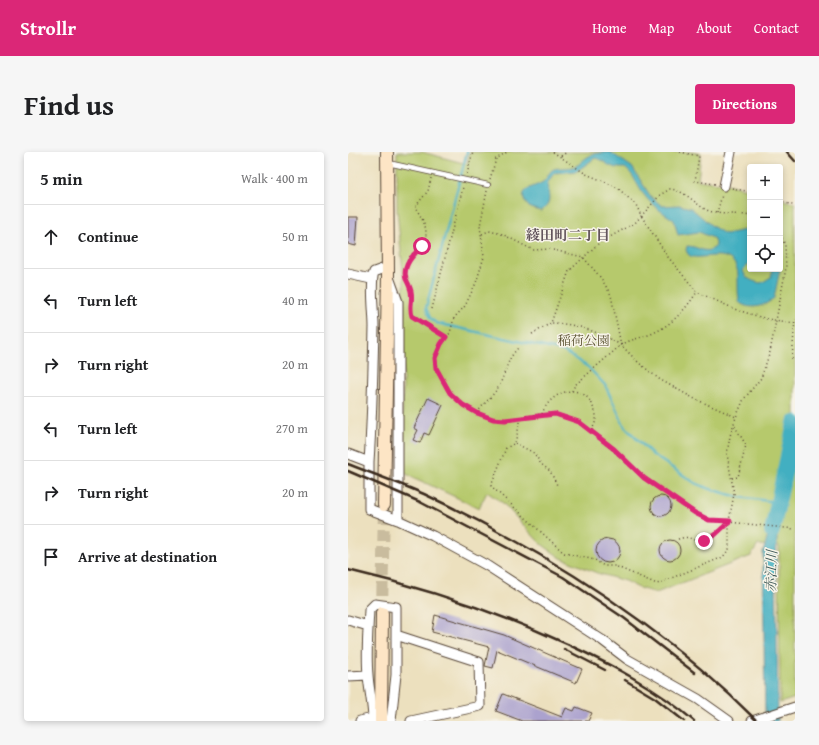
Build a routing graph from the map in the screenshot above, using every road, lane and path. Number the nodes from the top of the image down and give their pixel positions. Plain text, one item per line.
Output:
1 (472, 152) edge
2 (507, 152) edge
3 (554, 152) edge
4 (567, 152) edge
5 (680, 152) edge
6 (730, 152) edge
7 (561, 156) junction
8 (388, 158) edge
9 (433, 173) junction
10 (465, 180) junction
11 (488, 185) junction
12 (724, 186) junction
13 (747, 191) edge
14 (783, 202) edge
15 (795, 206) edge
16 (717, 213) junction
17 (747, 216) edge
18 (642, 217) junction
19 (482, 234) junction
20 (781, 236) edge
21 (583, 257) junction
22 (388, 271) junction
23 (348, 274) edge
24 (372, 279) junction
25 (697, 292) junction
26 (432, 309) dead end
27 (795, 319) edge
28 (776, 320) junction
29 (551, 323) junction
30 (795, 323) edge
31 (532, 334) dead end
32 (446, 337) junction
33 (621, 345) junction
34 (518, 348) dead end
35 (792, 359) dead end
36 (572, 391) junction
37 (477, 413) junction
38 (542, 414) junction
39 (736, 417) junction
40 (521, 418) junction
41 (734, 425) junction
42 (592, 431) junction
43 (515, 443) junction
44 (348, 454) edge
45 (369, 462) junction
46 (731, 478) junction
47 (558, 486) dead end
48 (384, 505) tunnel mouth
49 (398, 520) junction
50 (730, 521) junction
51 (795, 529) edge
52 (678, 539) dead end
53 (382, 613) tunnel mouth
54 (348, 620) edge
55 (368, 626) junction
56 (396, 635) junction
57 (368, 675) junction
58 (348, 676) edge
59 (795, 707) edge
60 (375, 720) edge
61 (360, 721) edge
62 (391, 721) edge
63 (411, 721) edge
64 (729, 721) edge
65 (752, 721) edge

1 - 10 path
2 - 11 path
3 - 7 path
4 - 7 path
5 - 12 path
6 - 12 street
7 - 18 path
8 - 9 lane
8 - 22 street
9 - 10 lane
9 - 32 path
10 - 11 lane
10 - 26 path
11 - 19 path
12 - 13 path
12 - 16 path
14 - 15 path
16 - 17 path
16 - 18 path
18 - 21 path
18 - 25 path
19 - 21 path
19 - 32 path
20 - 28 path
21 - 29 path
21 - 33 path
22 - 24 street
22 - 48 street
22 - 49 street
23 - 24 street
24 - 45 street
25 - 28 path
25 - 33 path
27 - 30 path
28 - 30 path
28 - 39 path
29 - 31 path
29 - 33 path
30 - 35 path
32 - 37 path
33 - 36 path
33 - 39 path
34 - 37 path
36 - 38 path
36 - 42 path
37 - 40 path
38 - 40 path
38 - 42 path
39 - 41 path
40 - 43 path
41 - 46 path
41 - 46 path
42 - 50 path
43 - 47 path
43 - 50 path
44 - 45 street
45 - 49 street
46 - 50 path
49 - 64 street
50 - 51 path
50 - 52 path
53 - 60 street
54 - 55 street
55 - 56 street
55 - 57 street
56 - 62 street
56 - 63 street
57 - 58 street
57 - 60 street
59 - 65 street
60 - 61 street

